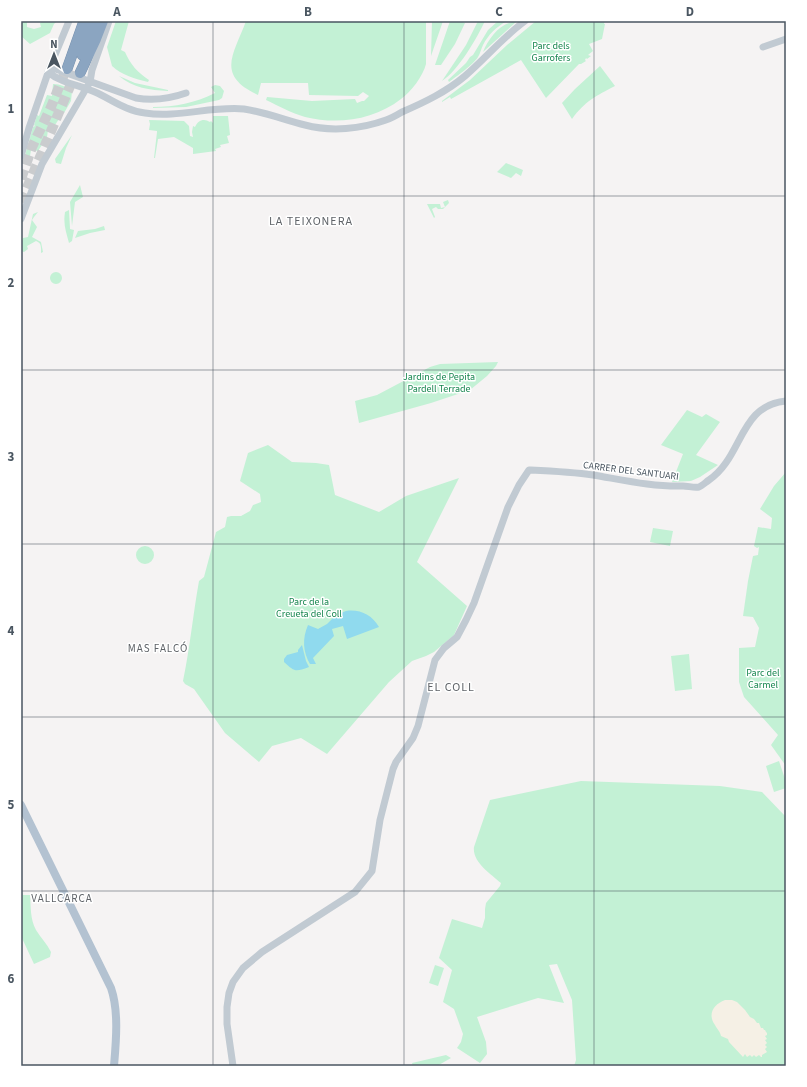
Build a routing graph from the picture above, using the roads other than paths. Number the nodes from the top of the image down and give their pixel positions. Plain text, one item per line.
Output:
1 (69, 21) edge
2 (77, 21) edge
3 (84, 21) edge
4 (94, 21) edge
5 (103, 21) edge
6 (109, 21) edge
7 (525, 21) edge
8 (786, 39) edge
9 (763, 47) dead end
10 (49, 69) junction
11 (71, 70) junction
12 (90, 82) junction
13 (86, 89) junction
14 (186, 93) dead end
15 (21, 156) edge
16 (21, 219) edge
17 (786, 401) edge
18 (21, 805) edge
19 (114, 1066) edge
20 (233, 1066) edge

1 - 10 street
2 - 11 highway
3 - 11 highway
4 - 11 highway
5 - 11 highway
6 - 12 street
7 - 13 street
8 - 9 street
10 - 12 street
10 - 13 street
10 - 15 street
12 - 13 street
12 - 14 street
13 - 16 street
17 - 20 street, CARRER DEL SANTUARI
18 - 19 main road

